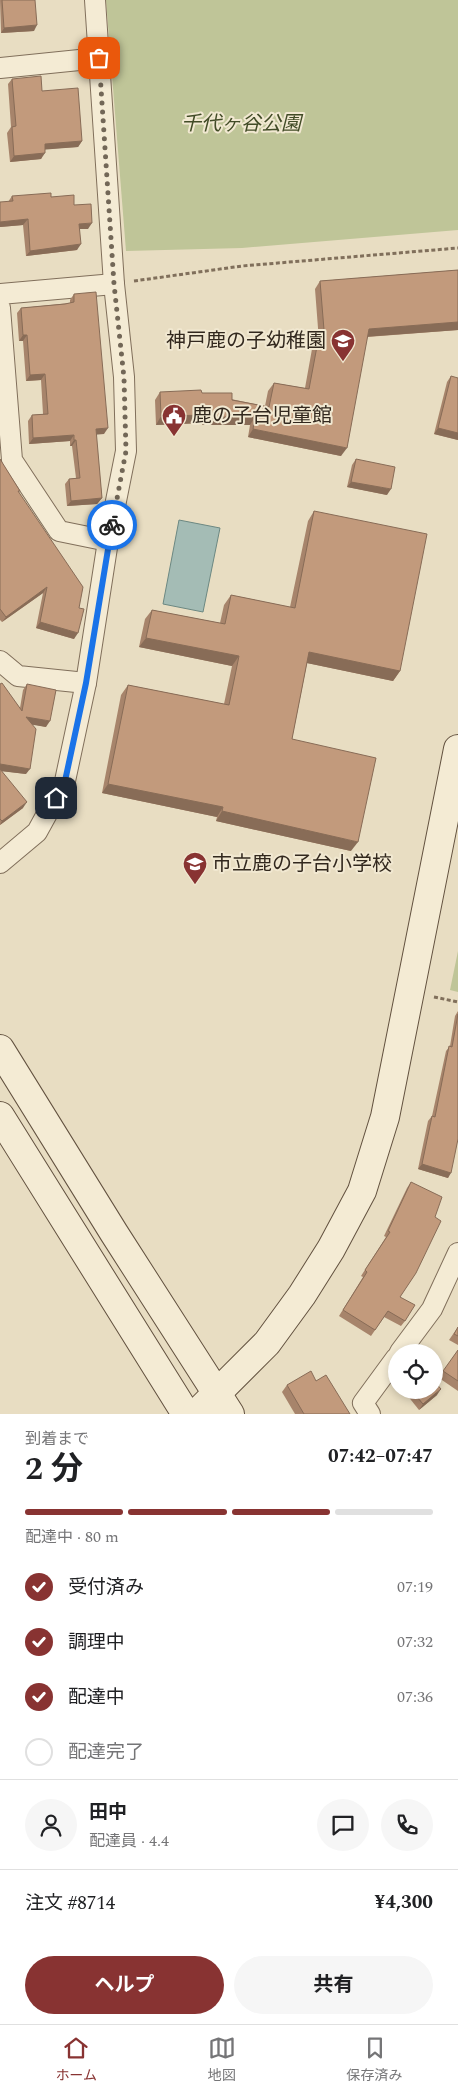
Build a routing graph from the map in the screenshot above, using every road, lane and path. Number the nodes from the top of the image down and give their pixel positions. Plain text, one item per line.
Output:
1 (95, 0) edge
2 (99, 58) junction
3 (0, 68) edge
4 (458, 248) edge
5 (114, 284) junction
6 (0, 294) edge
7 (0, 308) edge
8 (108, 541) junction
9 (0, 661) edge
10 (86, 683) junction
11 (458, 749) edge
12 (451, 813) edge
13 (0, 862) edge
14 (433, 997) dead end
15 (458, 1002) edge
16 (0, 1049) edge
17 (0, 1116) edge
18 (458, 1252) edge
19 (406, 1344) edge
20 (388, 1369) edge
21 (223, 1404) edge
22 (186, 1414) edge
23 (196, 1414) edge
24 (370, 1414) edge

1 - 2 street
2 - 3 street
2 - 5 street
4 - 5 path
5 - 6 street
5 - 8 street
7 - 8 street
8 - 10 street
9 - 10 street
10 - 13 street
11 - 12 street
12 - 21 street
14 - 15 path
16 - 21 street
17 - 22 street
18 - 19 street
20 - 24 street
21 - 23 street

